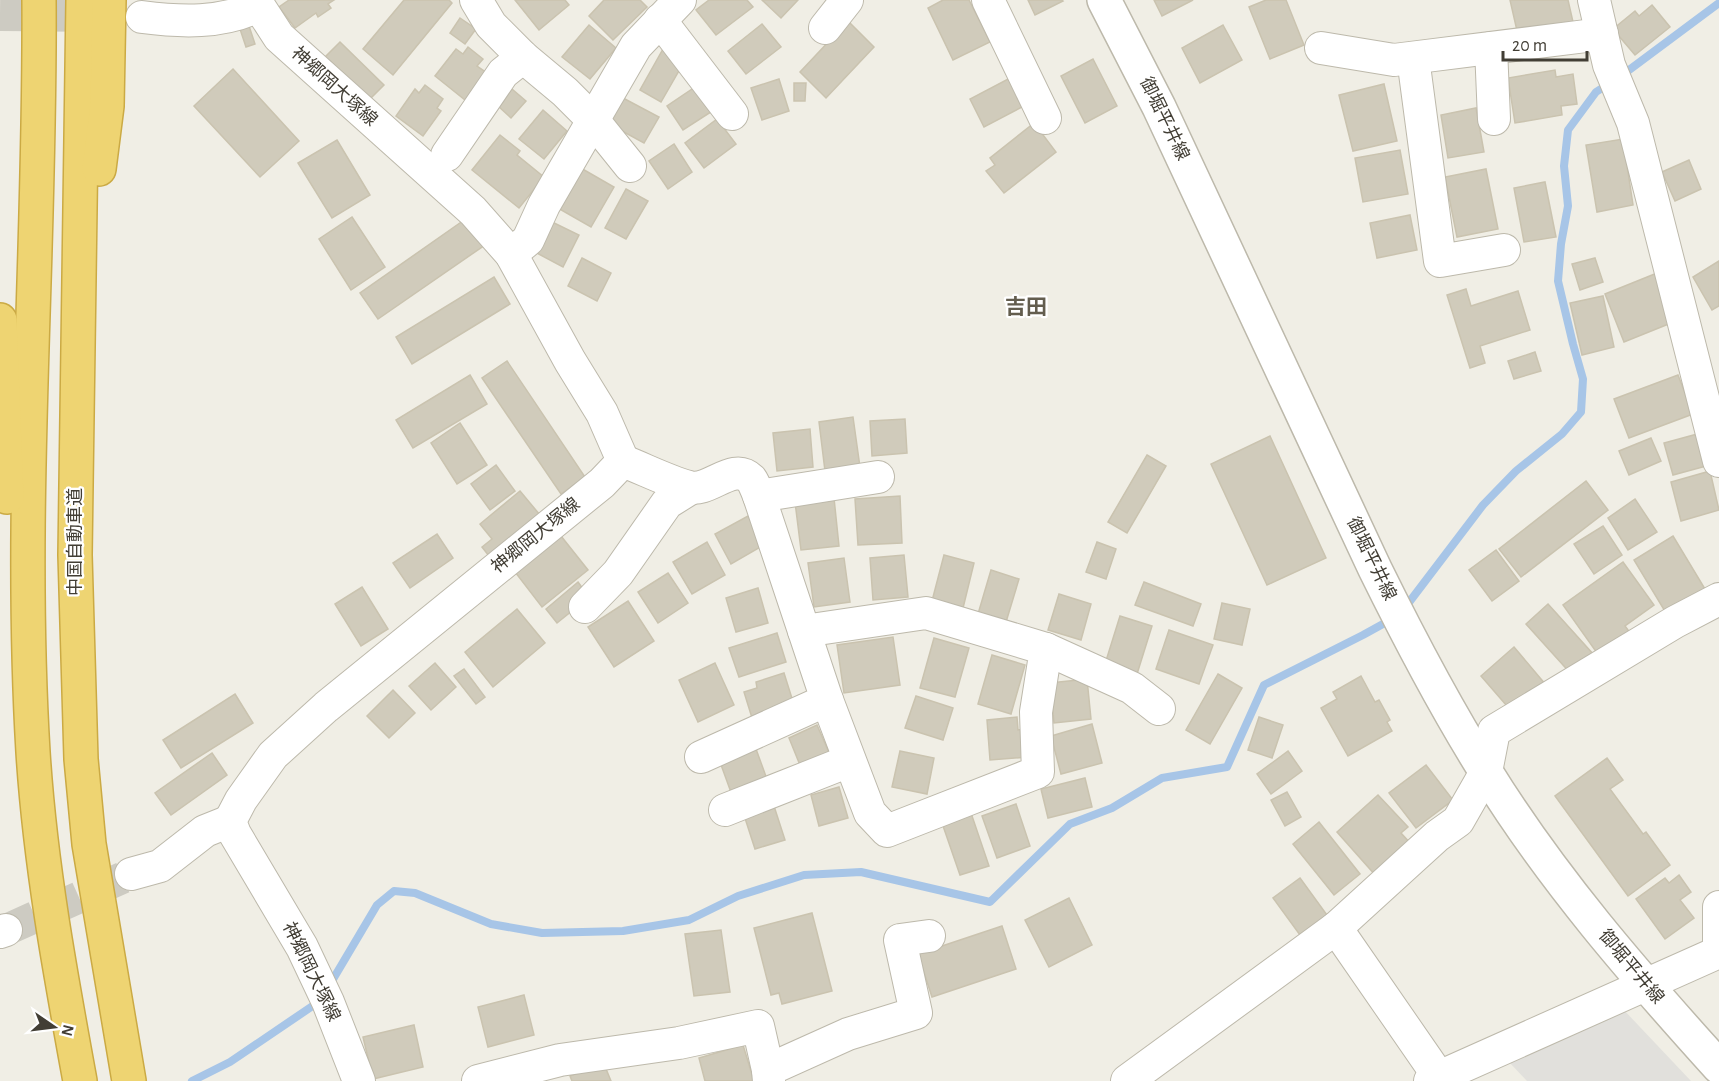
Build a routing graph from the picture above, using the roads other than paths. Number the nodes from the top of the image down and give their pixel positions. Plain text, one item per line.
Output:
1 (39, 0) edge
2 (83, 0) edge
3 (109, 0) edge
4 (476, 0) edge
5 (847, 0) edge
6 (988, 0) edge
7 (1104, 0) edge
8 (1594, 0) edge
9 (256, 3) edge
10 (675, 5) edge
11 (142, 17) tunnel mouth
12 (825, 27) dead end
13 (1602, 34) junction
14 (1321, 48) dead end
15 (1491, 48) junction
16 (523, 57) junction
17 (1413, 58) junction
18 (732, 114) dead end
19 (1045, 118) dead end
20 (1494, 119) dead end
21 (592, 120) junction
22 (447, 155) dead end
23 (630, 166) dead end
24 (1504, 250) dead end
25 (512, 254) junction
26 (80, 310) junction
27 (0, 320) edge
28 (623, 460) junction
29 (1719, 461) edge
30 (878, 477) dead end
31 (691, 488) junction
32 (759, 496) junction
33 (1719, 599) edge
34 (585, 607) dead end
35 (804, 631) junction
36 (1046, 649) junction
37 (827, 700) junction
38 (1159, 709) dead end
39 (701, 757) dead end
40 (849, 761) junction
41 (1486, 772) junction
42 (725, 810) dead end
43 (230, 821) junction
44 (40, 836) junction
45 (131, 874) tunnel mouth
46 (1719, 908) edge
47 (1336, 928) junction
48 (929, 936) dead end
49 (1719, 941) edge
50 (1719, 952) edge
51 (1644, 984) junction
52 (1719, 1067) edge
53 (769, 1075) edge
54 (128, 1076) edge
55 (1435, 1079) edge
56 (80, 1081) edge
57 (359, 1081) edge
58 (478, 1081) edge
59 (1127, 1081) edge

1 - 44 highway
2 - 26 highway, 中国自動車道
3 - 26 highway
4 - 16 street
5 - 12 street
6 - 19 street
7 - 41 street, 御堀平井線
8 - 13 street
9 - 11 street
9 - 25 street, 神郷岡大塚線
10 - 18 street
10 - 21 street
13 - 15 street
13 - 29 street
14 - 17 street
15 - 17 street
15 - 20 street
16 - 21 street
16 - 22 street
17 - 24 street
21 - 23 street
21 - 25 street
25 - 28 street, 神郷岡大塚線
26 - 54 highway, 中国自動車道
27 - 44 highway
28 - 31 street
28 - 43 street, 神郷岡大塚線
30 - 32 street
31 - 32 street
31 - 34 street
32 - 35 street
33 - 41 street
35 - 36 street
35 - 37 street
36 - 38 street
36 - 40 street
37 - 39 street
37 - 40 street
40 - 42 street
41 - 47 street
41 - 51 street, 御堀平井線
43 - 45 street
43 - 57 street, 神郷岡大塚線
44 - 56 highway
46 - 49 street
47 - 55 street
47 - 59 street
48 - 53 street
50 - 51 street
51 - 52 street, 御堀平井線
51 - 55 street
53 - 58 street

